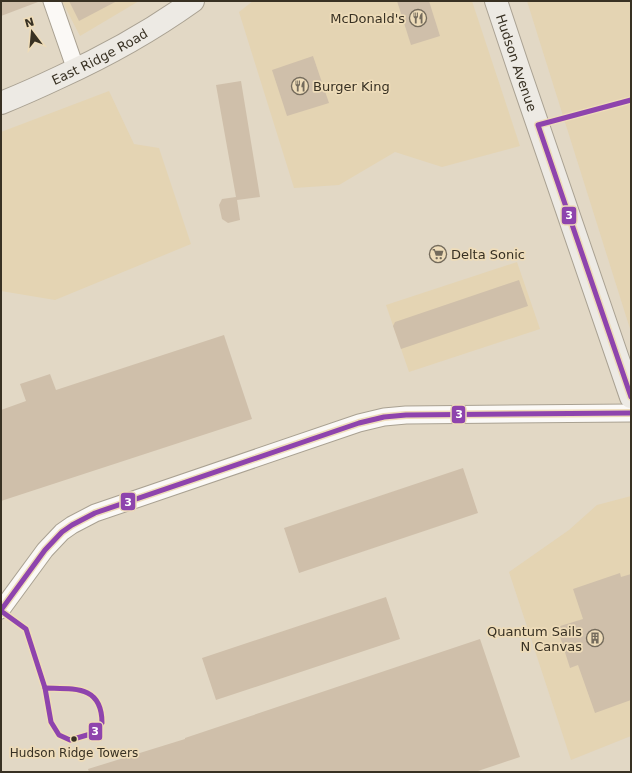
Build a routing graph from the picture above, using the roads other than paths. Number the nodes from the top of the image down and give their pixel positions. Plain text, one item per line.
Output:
1 (52, 1) edge
2 (193, 1) edge
3 (496, 1) edge
4 (76, 70) junction
5 (1, 103) edge
6 (631, 397) edge
7 (631, 413) edge
8 (1, 610) edge

1 - 4 street
2 - 4 main road, East Ridge Road
3 - 6 main road, Hudson Avenue
4 - 5 main road, East Ridge Road
7 - 8 street

